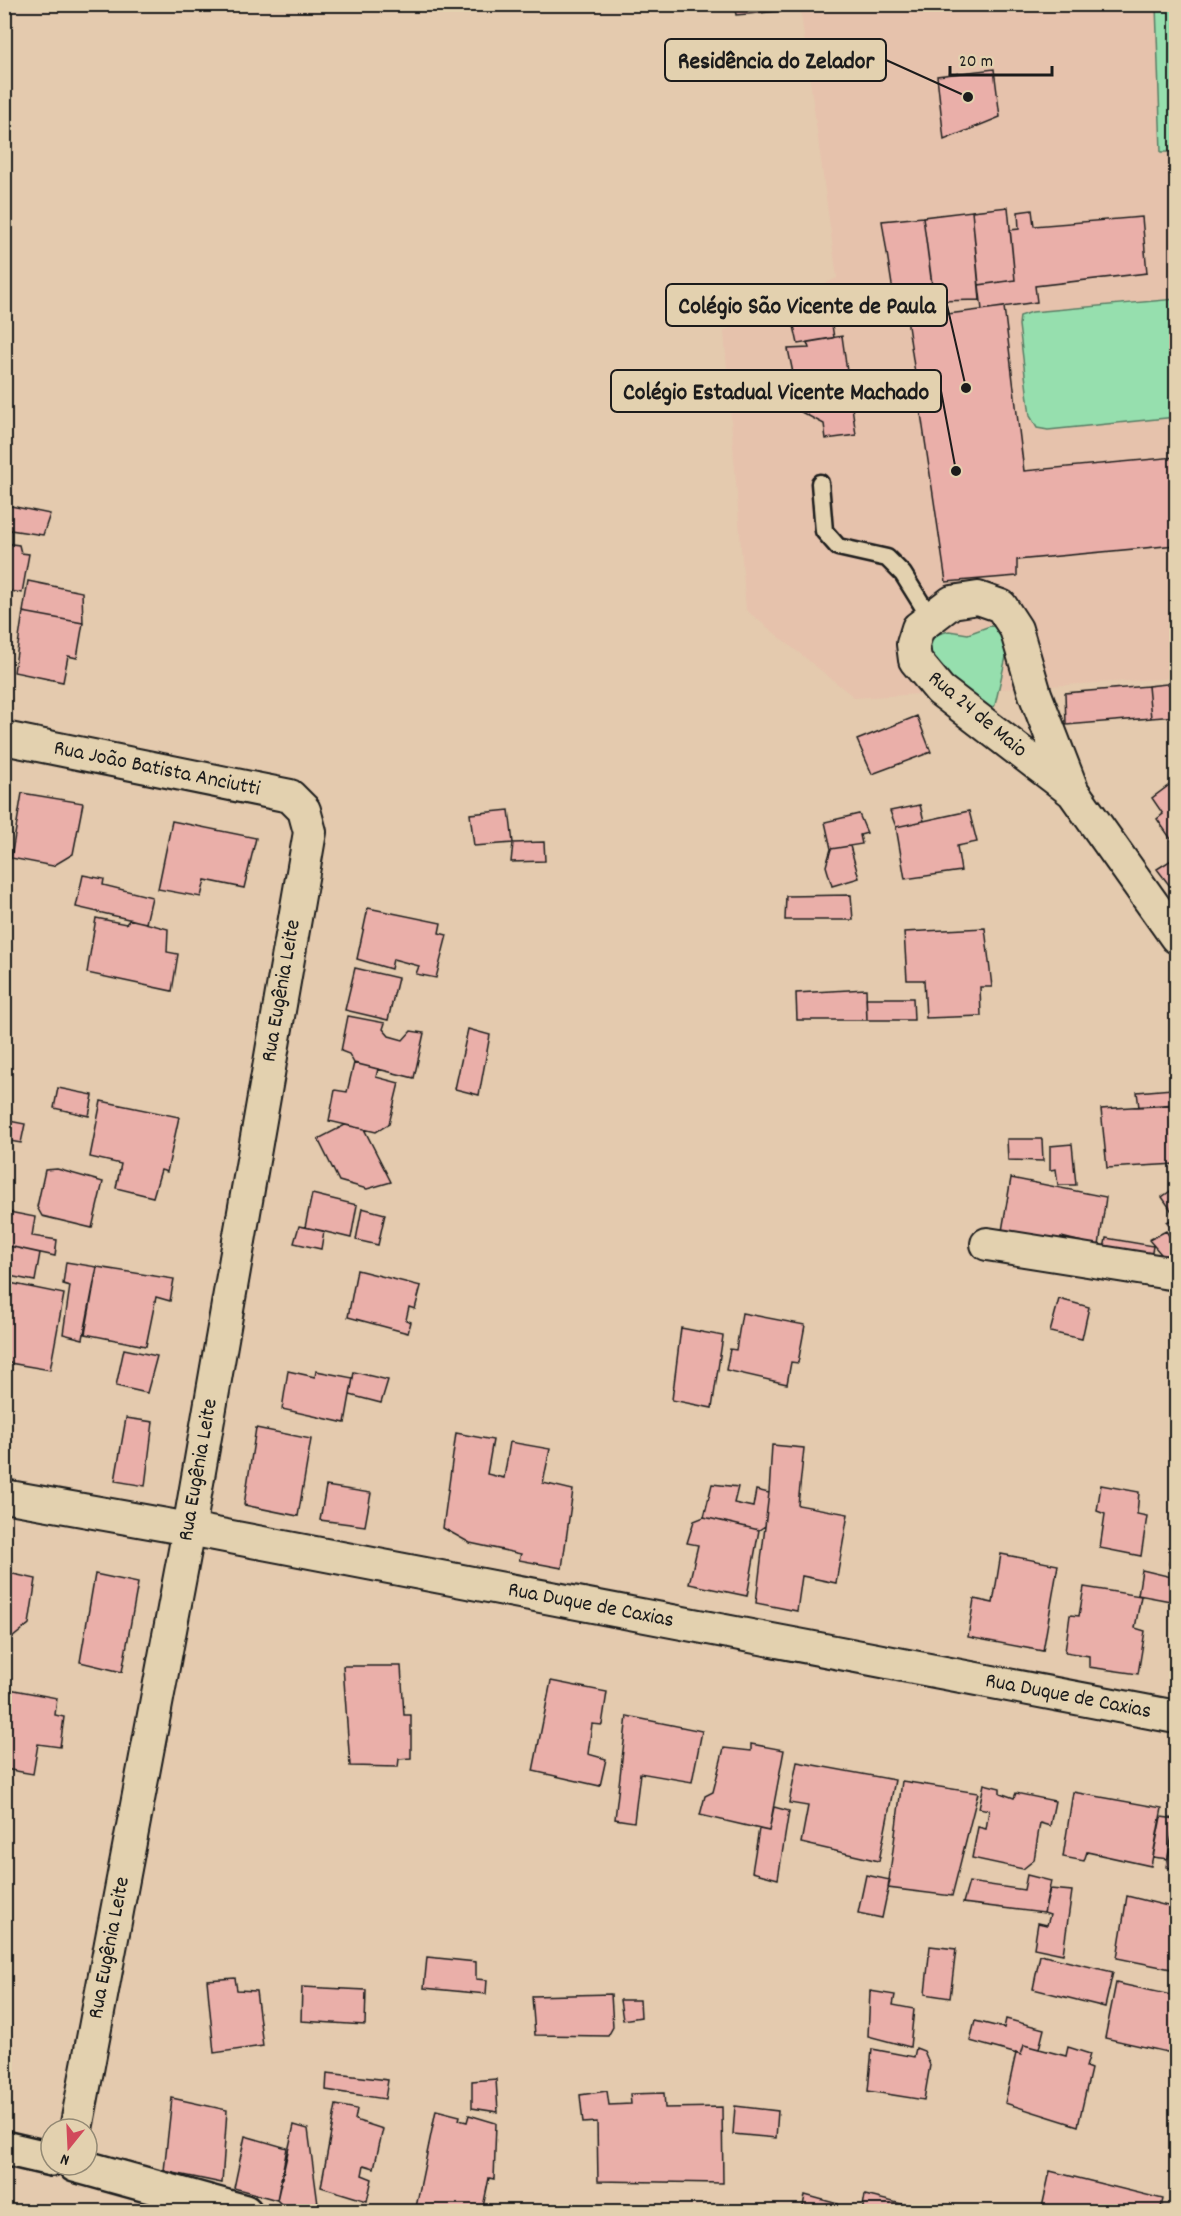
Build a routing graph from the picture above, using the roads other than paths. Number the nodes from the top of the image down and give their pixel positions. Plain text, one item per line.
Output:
1 (820, 483) dead end
2 (931, 618) junction
3 (4, 738) edge
4 (1073, 792) junction
5 (304, 810) joint
6 (1176, 937) edge
7 (987, 1244) dead end
8 (1176, 1274) edge
9 (4, 1496) edge
10 (189, 1529) junction
11 (1176, 1717) edge
12 (78, 2117) edge
13 (4, 2148) edge
14 (39, 2156) edge
15 (99, 2171) edge
16 (245, 2211) edge

1 - 2 lane
2 - 4 street, Rua 24 de Maio
2 - 4 street, Rua 24 de Maio
3 - 5 street, Rua João Batista Anciutti
4 - 6 street, Rua 24 de Maio
5 - 10 street, Rua Eugênia Leite
7 - 8 street
9 - 10 street, Rua Duque de Caxias
10 - 11 street, Rua Duque de Caxias
10 - 12 street, Rua Eugênia Leite
13 - 14 main road
15 - 16 main road

